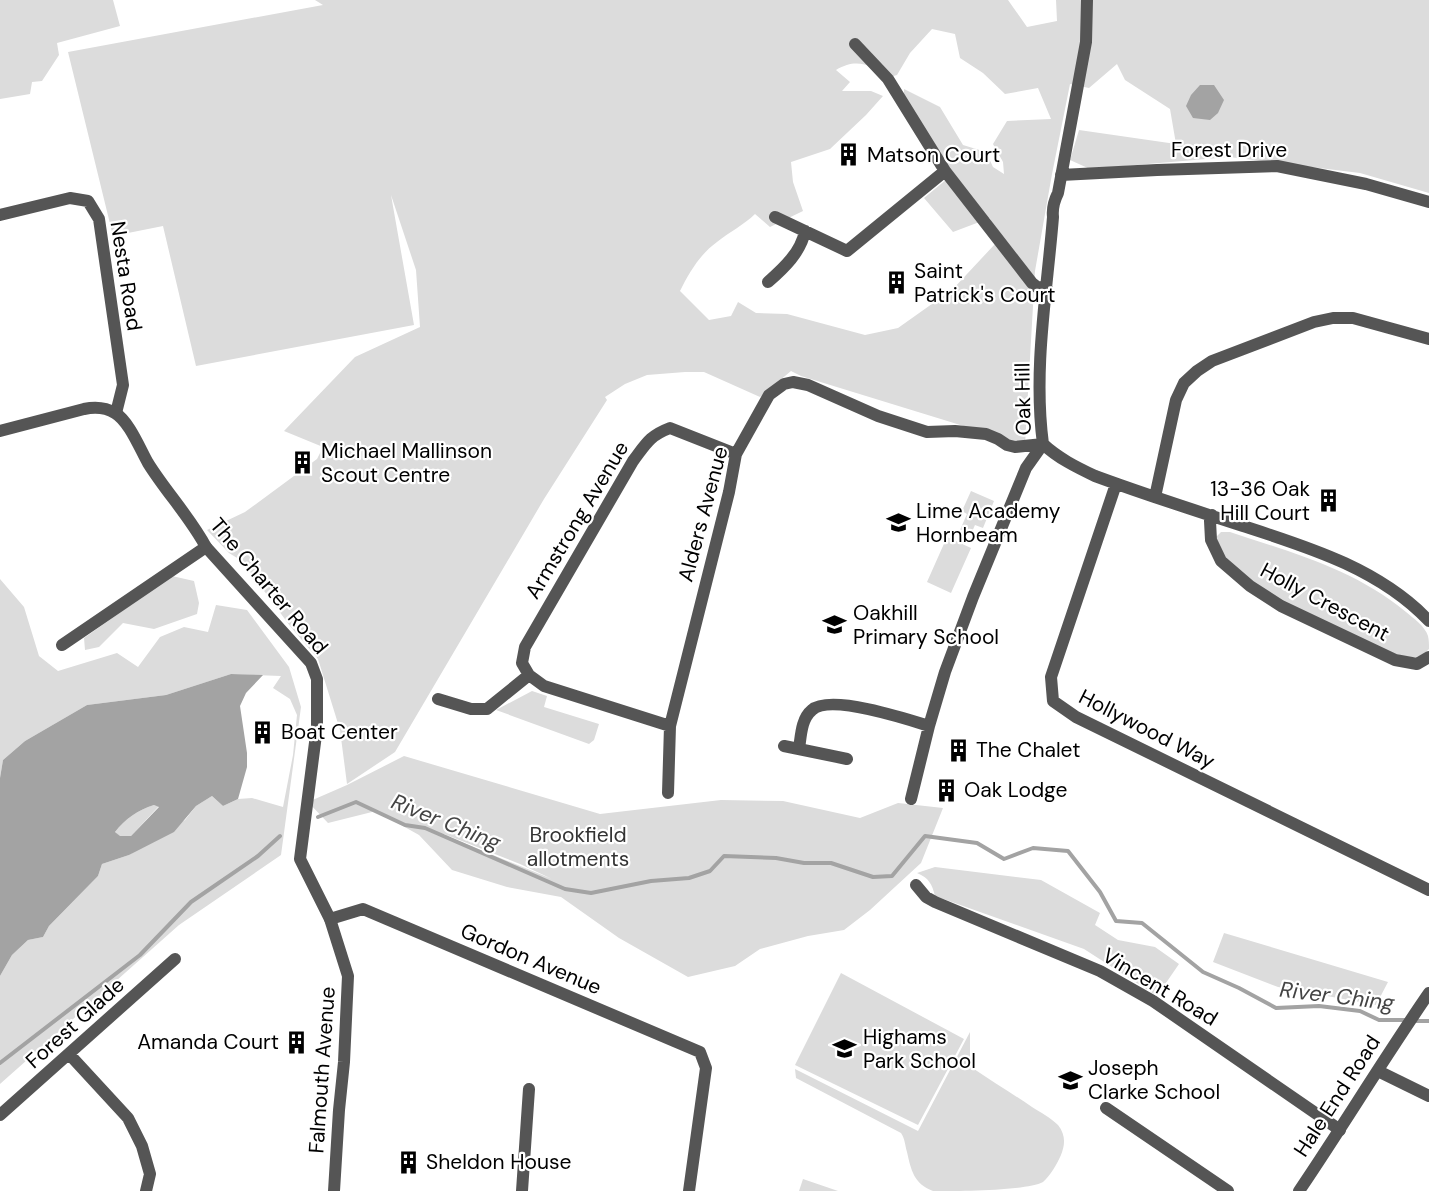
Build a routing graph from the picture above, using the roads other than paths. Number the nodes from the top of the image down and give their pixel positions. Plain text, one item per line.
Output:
1 (1087, 0) edge
2 (855, 44) dead end
3 (945, 171) junction
4 (1061, 175) junction
5 (1429, 202) edge
6 (0, 216) edge
7 (775, 217) dead end
8 (805, 231) junction
9 (768, 282) dead end
10 (1047, 288) junction
11 (1429, 339) edge
12 (116, 413) junction
13 (0, 431) edge
14 (1042, 444) junction
15 (736, 454) junction
16 (1116, 484) junction
17 (1155, 497) junction
18 (1212, 515) junction
19 (206, 547) junction
20 (1429, 621) edge
21 (62, 645) dead end
22 (1429, 657) edge
23 (530, 675) junction
24 (438, 699) dead end
25 (670, 726) junction
26 (929, 726) junction
27 (784, 746) dead end
28 (799, 749) junction
29 (847, 759) dead end
30 (668, 793) dead end
31 (911, 799) dead end
32 (301, 854) joint
33 (916, 885) dead end
34 (1429, 890) edge
35 (330, 919) junction
36 (175, 960) dead end
37 (1426, 997) edge
38 (69, 1054) junction
39 (1378, 1071) junction
40 (529, 1089) dead end
41 (1429, 1096) edge
42 (1106, 1108) dead end
43 (0, 1115) edge
44 (1340, 1130) junction
45 (147, 1191) edge
46 (334, 1191) edge
47 (522, 1191) edge
48 (689, 1191) edge
49 (1228, 1191) edge
50 (1299, 1191) edge

1 - 4 street, Oak Hill
2 - 3 street
3 - 8 street
3 - 10 street
4 - 5 street, Forest Drive
4 - 10 street, Oak Hill
6 - 12 street, Nesta Road
7 - 8 street
8 - 9 street
10 - 14 street, Oak Hill
11 - 17 street
12 - 13 street
12 - 19 street, The Charter Road
14 - 15 street, Alders Avenue
14 - 16 street, Oak Hill
14 - 26 street
15 - 23 street, Armstrong Avenue
15 - 25 street, Alders Avenue
16 - 17 street, Oak Hill
16 - 34 street, Hollywood Way
17 - 18 street, Oak Hill
18 - 20 street, Oak Hill
18 - 22 street, Holly Crescent
19 - 21 street
19 - 32 street, The Charter Road
23 - 24 street
23 - 25 street
25 - 30 street, Alders Avenue
26 - 28 street
26 - 31 street
27 - 28 street
28 - 29 street
32 - 35 street, Falmouth Avenue
33 - 44 street, Vincent Road
35 - 46 street, Falmouth Avenue
35 - 48 street, Gordon Avenue
36 - 38 street, Forest Glade
37 - 39 street, Hale End Road
38 - 43 street, Forest Glade
38 - 45 street
39 - 41 street
39 - 44 street, Hale End Road
40 - 47 street
42 - 49 street
44 - 50 street, Hale End Road

